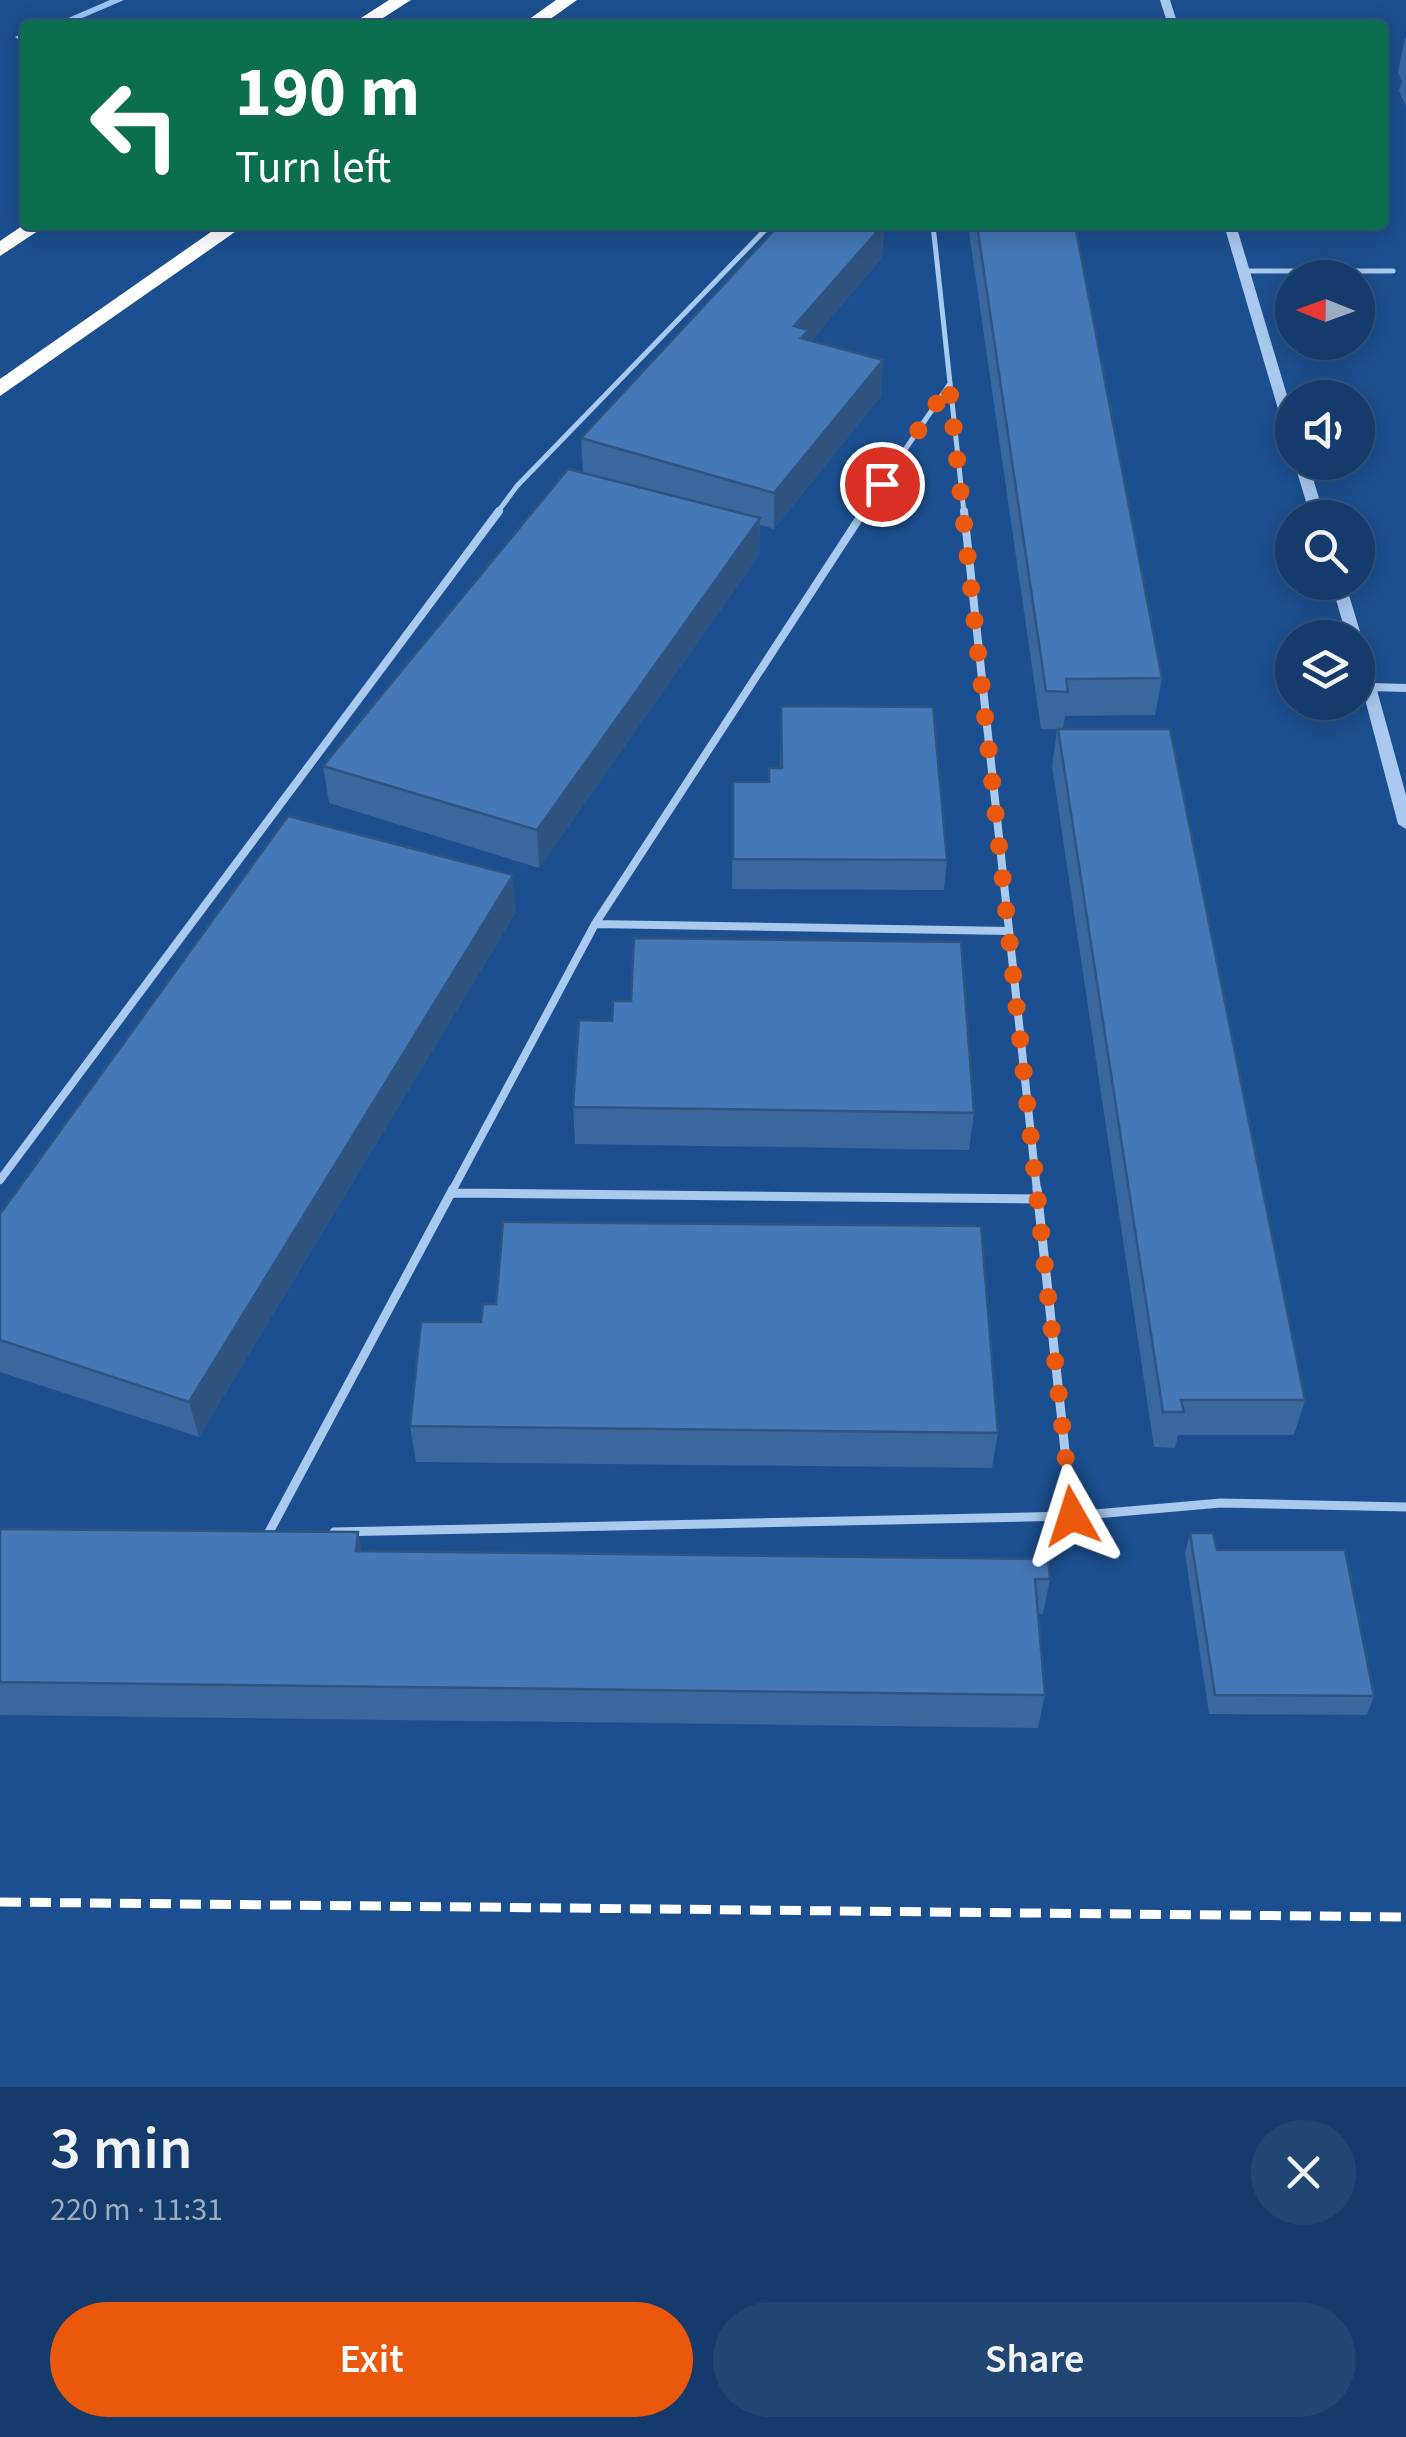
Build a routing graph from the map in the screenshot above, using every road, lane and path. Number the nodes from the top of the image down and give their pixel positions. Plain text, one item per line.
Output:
1 (402, 0) edge
2 (568, 0) edge
3 (368, 20) edge
4 (538, 20) edge
5 (30, 230) edge
6 (228, 230) edge
7 (765, 230) edge
8 (934, 230) edge
9 (1231, 230) edge
10 (0, 250) edge
11 (1243, 271) junction
12 (1393, 271) dead end
13 (1276, 380) edge
14 (949, 385) junction
15 (0, 389) edge
16 (1375, 688) edge
17 (1406, 688) edge
18 (1375, 707) edge
19 (1406, 824) edge
20 (594, 924) junction
21 (1009, 930) junction
22 (0, 1180) edge
23 (451, 1192) junction
24 (1038, 1199) junction
25 (1406, 1507) edge
26 (1072, 1516) junction
27 (326, 1532) edge
28 (248, 1534) edge
29 (268, 1534) junction
30 (287, 1534) edge

1 - 3 highway
2 - 4 highway
5 - 10 highway
6 - 15 highway
7 - 22 lane
8 - 14 lane
9 - 11 street
11 - 12 lane
11 - 13 street
14 - 20 lane
14 - 21 lane
16 - 17 lane
18 - 19 street
20 - 21 lane
20 - 23 lane
21 - 24 lane
23 - 24 lane
23 - 29 lane
24 - 26 lane
25 - 26 lane
26 - 27 lane
28 - 29 lane
29 - 30 lane

